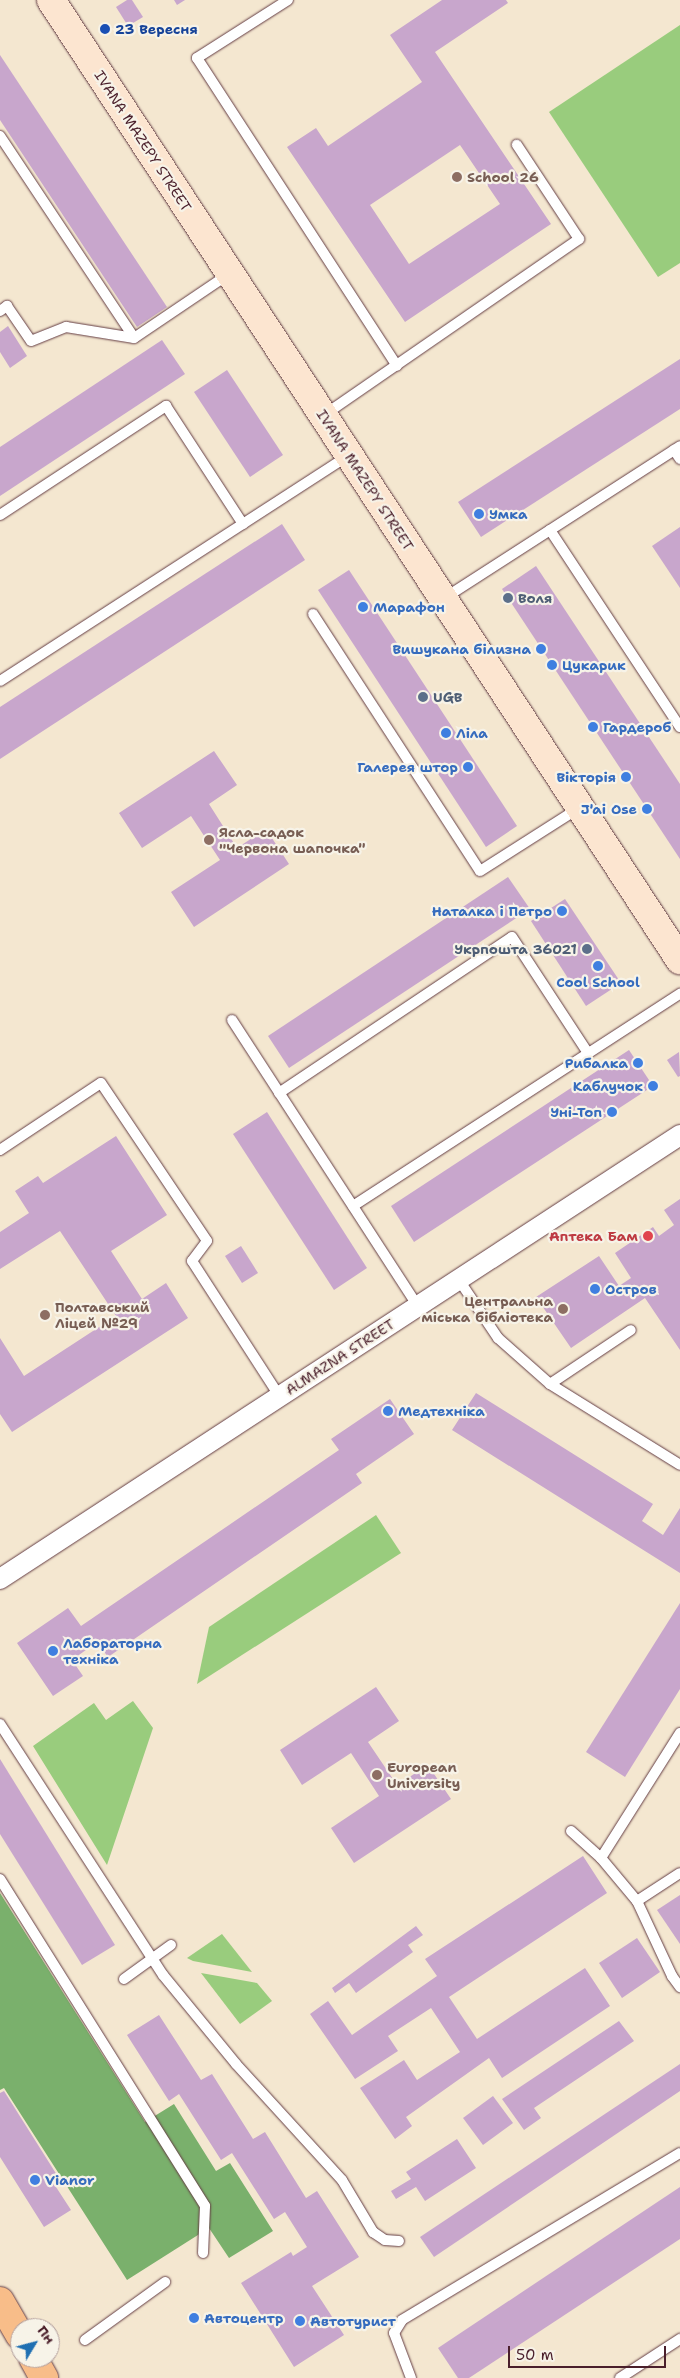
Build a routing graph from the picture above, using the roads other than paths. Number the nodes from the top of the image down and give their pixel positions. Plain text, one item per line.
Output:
1 (288, 0) edge
2 (57, 5) edge
3 (0, 136) edge
4 (517, 145) dead end
5 (230, 274) junction
6 (0, 311) edge
7 (134, 338) junction
8 (397, 366) junction
9 (323, 415) junction
10 (678, 452) edge
11 (349, 455) junction
12 (0, 515) edge
13 (243, 524) junction
14 (550, 530) junction
15 (443, 599) junction
16 (313, 614) dead end
17 (0, 681) edge
18 (680, 727) edge
19 (580, 808) junction
20 (680, 960) edge
21 (680, 994) edge
22 (232, 1020) dead end
23 (588, 1053) junction
24 (279, 1093) junction
25 (680, 1135) edge
26 (0, 1150) edge
27 (353, 1206) junction
28 (459, 1280) junction
29 (418, 1306) junction
30 (631, 1330) dead end
31 (550, 1384) junction
32 (280, 1397) junction
33 (680, 1465) edge
34 (1, 1577) edge
35 (0, 1724) edge
36 (680, 1733) edge
37 (571, 1831) dead end
38 (601, 1858) junction
39 (680, 1874) edge
40 (0, 1878) edge
41 (637, 1902) junction
42 (171, 1945) dead end
43 (153, 1960) junction
44 (124, 1979) dead end
45 (680, 1988) edge
46 (680, 2153) edge
47 (399, 2242) dead end
48 (203, 2253) dead end
49 (165, 2282) dead end
50 (0, 2301) edge
51 (10, 2318) edge
52 (680, 2339) edge
53 (85, 2340) dead end
54 (411, 2378) edge
55 (620, 2378) edge

1 - 8 lane
2 - 5 main road, IVANA MAZEPY STREET
3 - 7 lane
4 - 8 lane
5 - 7 lane
5 - 9 main road, IVANA MAZEPY STREET
6 - 7 lane
8 - 9 lane
9 - 11 main road, IVANA MAZEPY STREET
10 - 14 lane
11 - 13 lane
11 - 15 main road, IVANA MAZEPY STREET
12 - 13 lane
13 - 17 lane
14 - 15 lane
14 - 18 lane
15 - 19 main road, IVANA MAZEPY STREET
16 - 19 lane
19 - 20 main road, IVANA MAZEPY STREET
21 - 23 lane
22 - 24 lane
23 - 24 lane
23 - 27 lane
24 - 27 lane
25 - 28 street, ALMAZNA STREET
26 - 32 lane
27 - 29 lane
28 - 29 street, ALMAZNA STREET
28 - 31 lane
29 - 32 street, ALMAZNA STREET
30 - 31 lane
31 - 33 lane
32 - 34 street, ALMAZNA STREET
35 - 43 lane
36 - 38 lane
37 - 38 lane
38 - 41 lane
39 - 41 lane
40 - 48 lane
41 - 45 lane
42 - 43 lane
43 - 44 lane
43 - 47 lane
46 - 54 lane
49 - 53 lane
50 - 51 highway
52 - 55 lane

